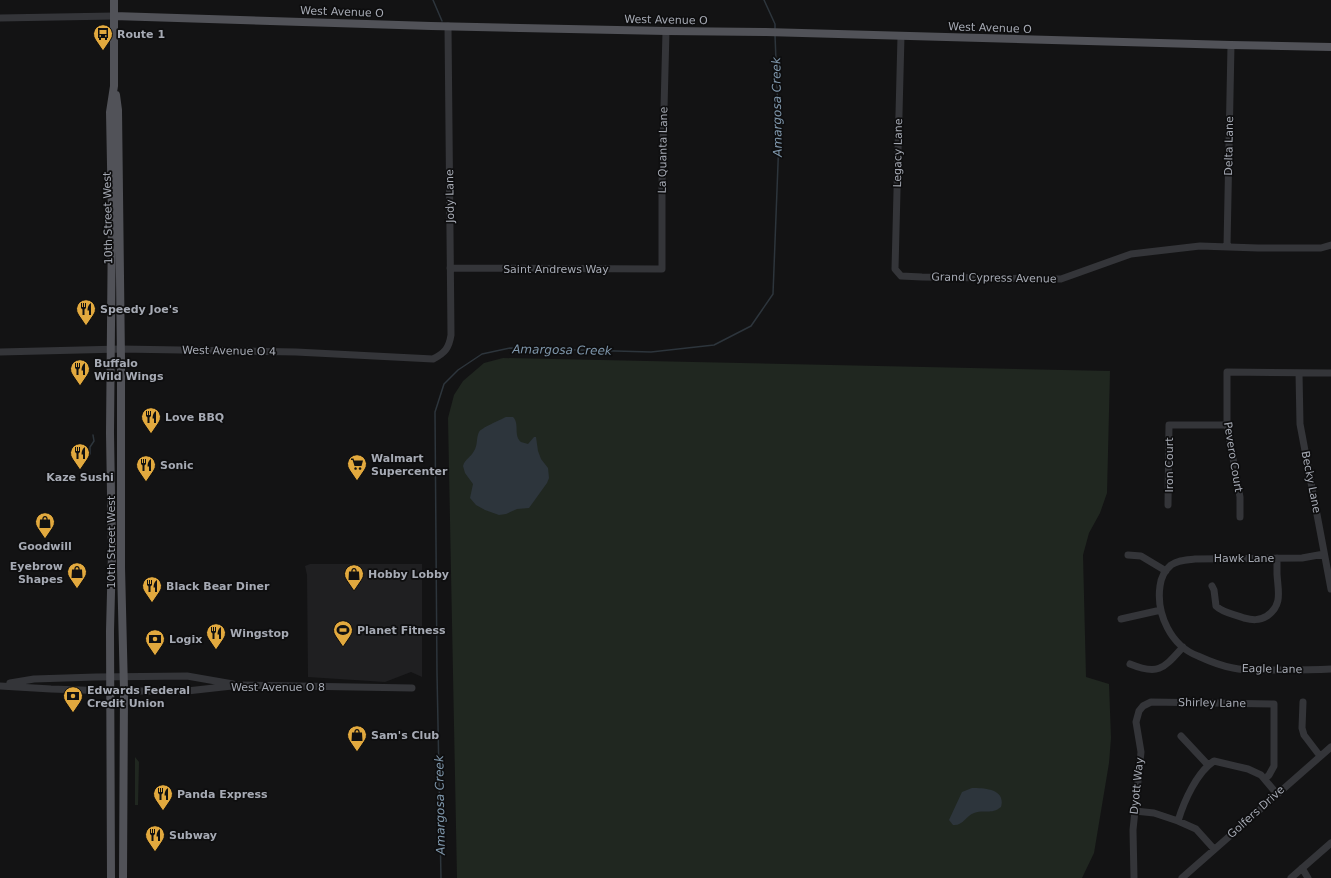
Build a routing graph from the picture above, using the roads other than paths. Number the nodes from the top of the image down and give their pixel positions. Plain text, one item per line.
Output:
1 (114, 0) edge
2 (114, 16) junction
3 (0, 18) edge
4 (448, 26) junction
5 (666, 31) junction
6 (901, 36) junction
7 (1231, 46) junction
8 (1329, 48) edge
9 (114, 86) junction
10 (1331, 245) edge
11 (1227, 246) junction
12 (450, 268) junction
13 (662, 269) joint
14 (895, 269) joint
15 (112, 349) junction
16 (121, 349) junction
17 (0, 352) edge
18 (433, 359) joint
19 (1299, 373) junction
20 (1331, 373) edge
21 (1227, 425) junction
22 (111, 452) junction
23 (1168, 505) dead end
24 (121, 514) junction
25 (1240, 518) dead end
26 (1324, 554) junction
27 (1128, 556) dead end
28 (1277, 558) junction
29 (1166, 570) junction
30 (1212, 586) dead end
31 (1331, 589) edge
32 (1161, 610) junction
33 (1121, 619) dead end
34 (1183, 647) junction
35 (1130, 664) dead end
36 (1331, 670) edge
37 (110, 676) junction
38 (124, 676) junction
39 (0, 685) edge
40 (241, 685) junction
41 (412, 688) dead end
42 (124, 690) junction
43 (110, 691) junction
44 (1151, 702) joint
45 (1302, 702) dead end
46 (1181, 736) dead end
47 (1331, 747) edge
48 (1320, 756) junction
49 (1208, 765) junction
50 (1265, 779) junction
51 (1277, 794) junction
52 (1135, 811) junction
53 (1178, 820) junction
54 (124, 825) junction
55 (111, 829) junction
56 (123, 834) junction
57 (1331, 843) edge
58 (1214, 849) junction
59 (1302, 868) junction
60 (111, 878) edge
61 (123, 878) edge
62 (1134, 878) edge
63 (1182, 878) edge
64 (1291, 878) edge
65 (1308, 878) edge

1 - 2 main road, 10th Street West
2 - 3 street, West Avenue O
2 - 4 main road, West Avenue O
2 - 9 main road, 10th Street West
4 - 5 main road, West Avenue O
4 - 12 street, Jody Lane
5 - 6 main road, West Avenue O
5 - 13 street, La Quanta Lane
6 - 7 main road, West Avenue O
6 - 14 street, Legacy Lane
7 - 8 main road, West Avenue O
7 - 11 street, Delta Lane
9 - 15 main road, 10th Street West
9 - 16 main road, 10th Street West
10 - 11 street, Grand Cypress Avenue
11 - 14 street, Grand Cypress Avenue
12 - 13 street, Saint Andrews Way
12 - 18 street, Jody Lane
15 - 16 street, West Avenue O 4
15 - 17 street, West Avenue O 4
15 - 22 main road, 10th Street West
16 - 18 street, West Avenue O 4
16 - 24 main road, 10th Street West
19 - 20 street
19 - 21 street, Pevero Court
19 - 26 street, Becky Lane
21 - 23 street, Iron Court
21 - 25 street, Pevero Court
22 - 24 main road
22 - 37 main road, 10th Street West
24 - 38 main road, 10th Street West
26 - 28 street, Hawk Lane
26 - 31 street, Becky Lane
27 - 29 street
28 - 29 street, Hawk Lane
28 - 30 street
29 - 32 street, Eagle Lane
32 - 33 street
32 - 34 street, Eagle Lane
34 - 35 street
34 - 36 street, Eagle Lane
37 - 38 street, West Avenue O 8
37 - 39 street, West Avenue O 8
37 - 43 main road, 10th Street West
38 - 40 street, West Avenue O 8
38 - 42 main road, 10th Street West
39 - 43 street, West Avenue O 8
40 - 41 street, West Avenue O 8
40 - 42 street, West Avenue O 8
42 - 43 street, West Avenue O 8
42 - 54 main road, 10th Street West
43 - 55 main road, 10th Street West
44 - 50 street, Shirley Lane
44 - 52 street, Dyott Way
45 - 48 street
46 - 49 street
47 - 48 street, Golfers Drive
48 - 51 street, Golfers Drive
49 - 50 street
49 - 53 street
50 - 51 street
51 - 58 street, Golfers Drive
52 - 53 street
52 - 62 street, Dyott Way
53 - 58 street
54 - 55 main road
54 - 56 main road, 10th Street West
55 - 56 main road
55 - 60 main road, 10th Street West
56 - 61 main road, 10th Street West
57 - 59 street
58 - 63 street, Golfers Drive
59 - 64 street
59 - 65 street

